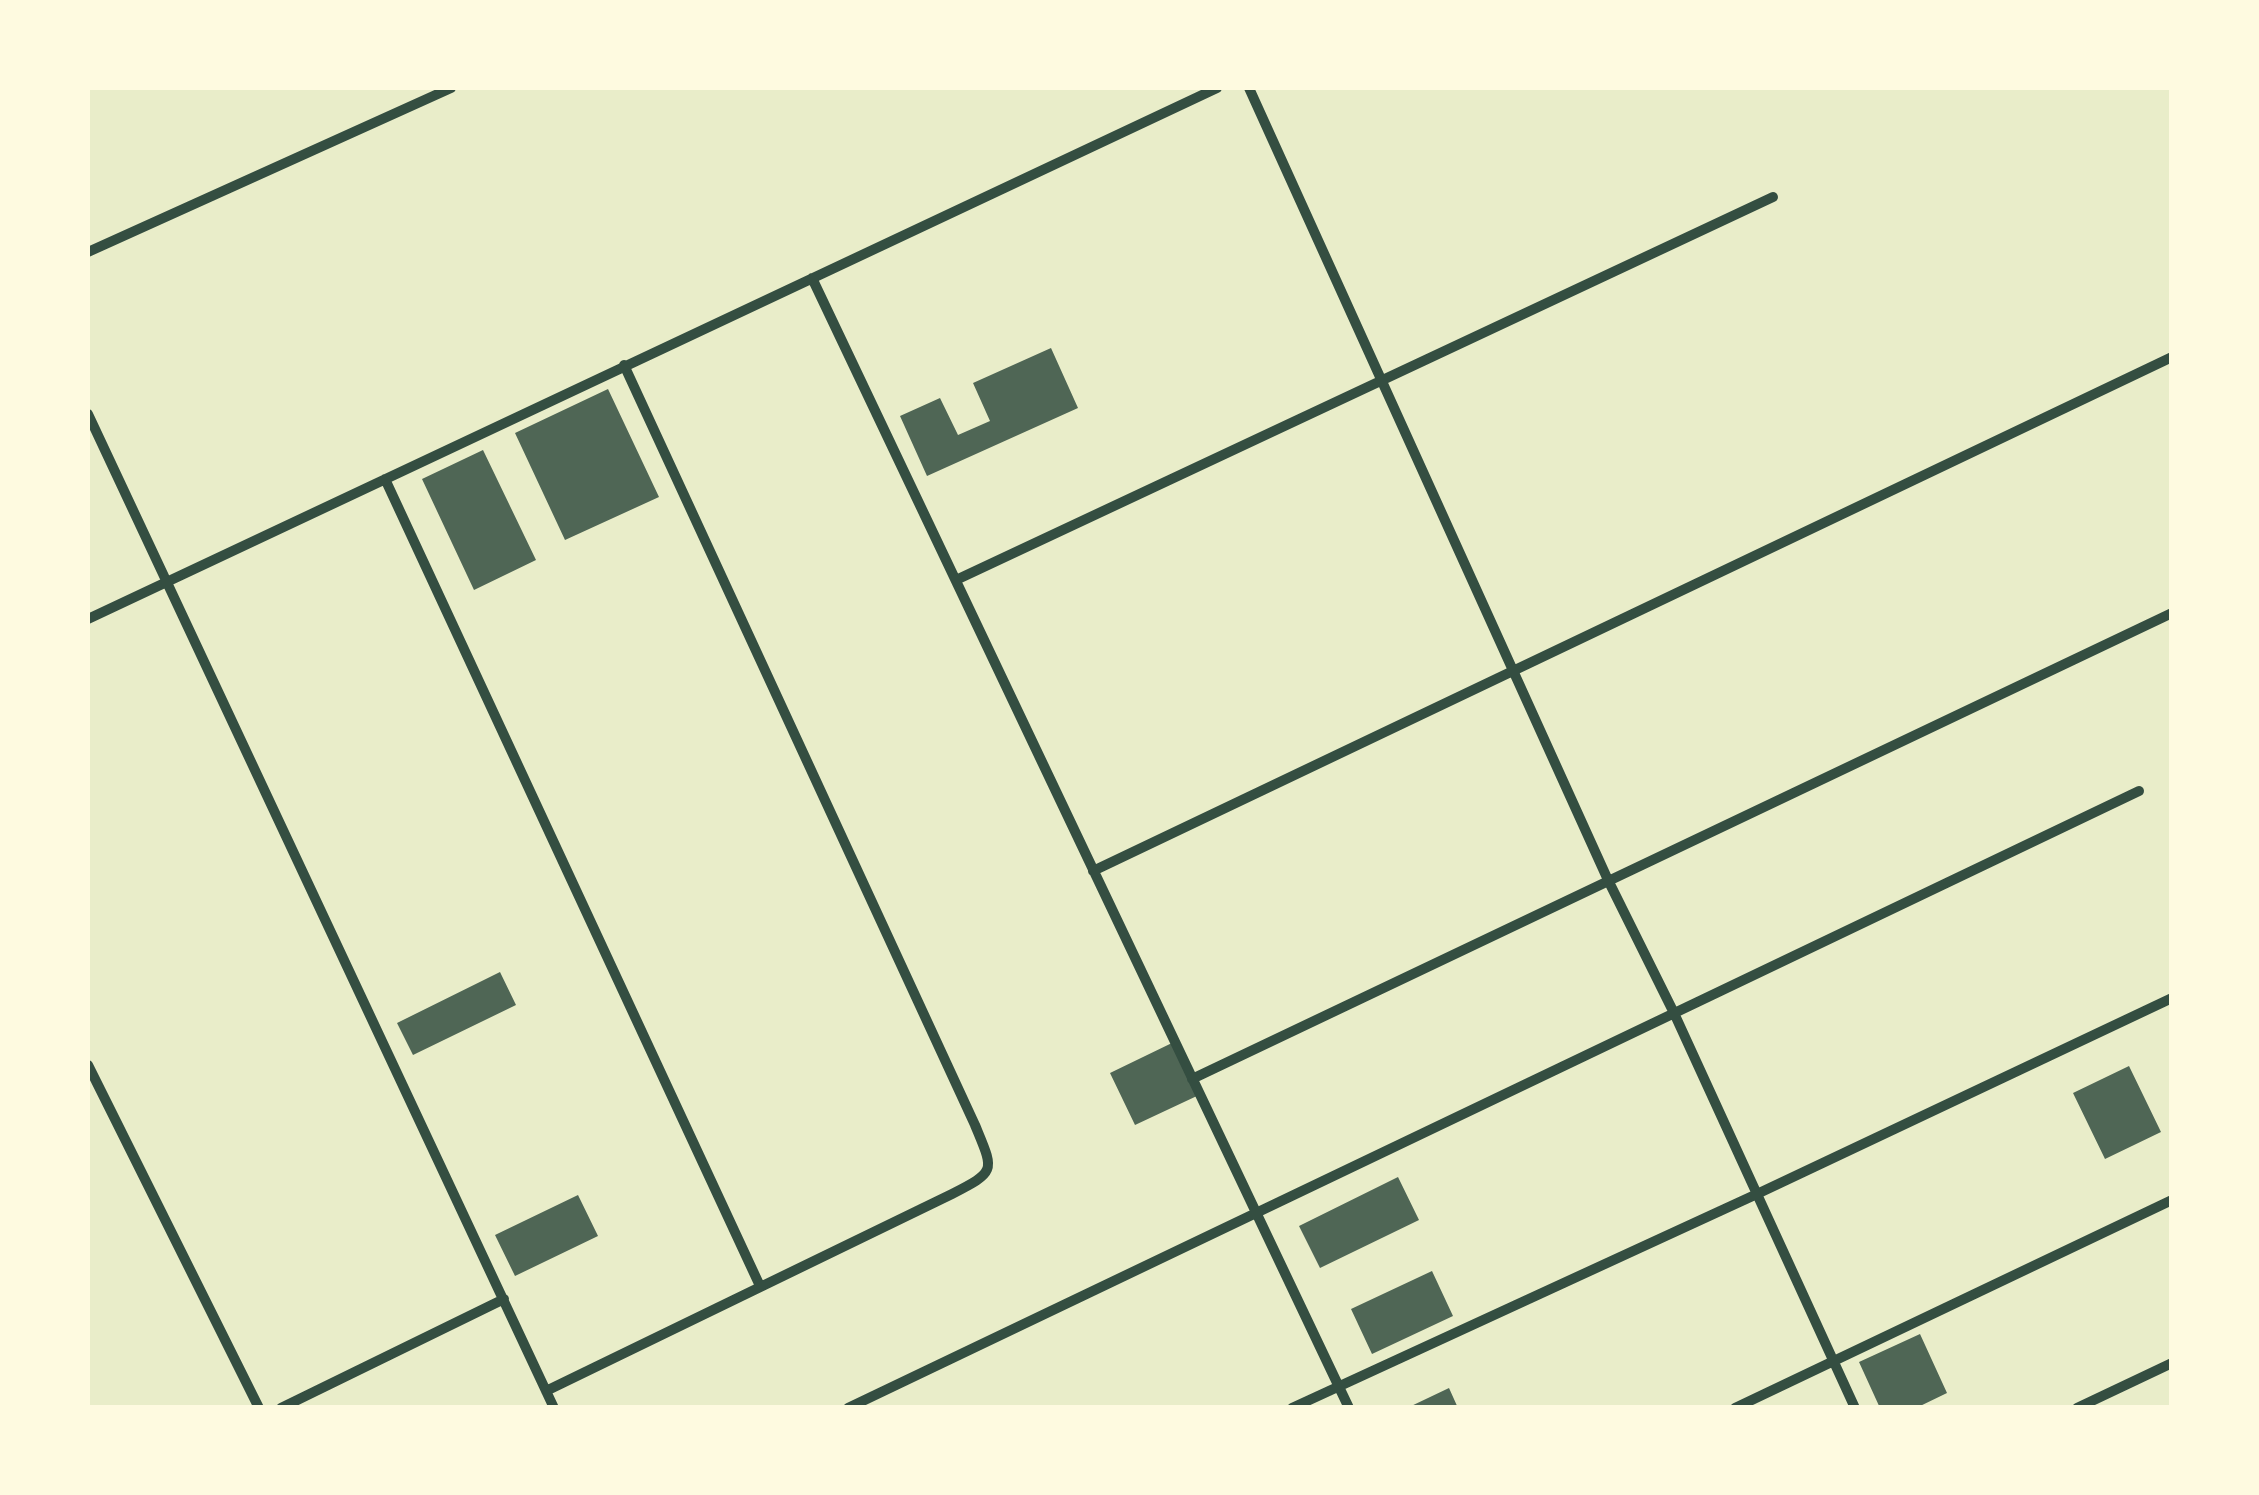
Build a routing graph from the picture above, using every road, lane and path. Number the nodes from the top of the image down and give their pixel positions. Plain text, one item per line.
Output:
1 (451, 88) edge
2 (1216, 88) edge
3 (1249, 88) edge
4 (1773, 197) dead end
5 (88, 252) edge
6 (812, 278) junction
7 (2172, 357) edge
8 (624, 365) junction
9 (1382, 380) junction
10 (88, 414) edge
11 (385, 479) junction
12 (167, 580) junction
13 (956, 580) junction
14 (2172, 614) edge
15 (88, 619) edge
16 (1514, 672) junction
17 (2139, 791) dead end
18 (1094, 871) junction
19 (1608, 880) junction
20 (2172, 998) edge
21 (1674, 1013) junction
22 (88, 1065) edge
23 (1192, 1079) junction
24 (1757, 1194) junction
25 (2172, 1200) edge
26 (1256, 1210) junction
27 (760, 1286) junction
28 (504, 1300) junction
29 (1834, 1361) junction
30 (2172, 1363) edge
31 (1339, 1386) junction
32 (546, 1391) junction
33 (260, 1408) edge
34 (281, 1408) edge
35 (554, 1408) edge
36 (848, 1408) edge
37 (1292, 1408) edge
38 (1349, 1408) edge
39 (1735, 1408) edge
40 (1854, 1408) edge
41 (2077, 1408) edge

1 - 5 street
2 - 6 street
3 - 9 street
4 - 9 street
6 - 8 street
6 - 13 street
7 - 16 street
8 - 11 street
8 - 27 street
9 - 13 street
9 - 16 street
10 - 12 street
11 - 12 street
11 - 27 street
12 - 15 street
12 - 28 street
13 - 18 street
14 - 19 street
16 - 18 street
16 - 19 street
17 - 21 street
18 - 23 street
19 - 21 street
19 - 23 street
20 - 24 street
21 - 24 street
21 - 26 street
22 - 33 street
23 - 26 street
24 - 29 street
24 - 31 street
25 - 29 street
26 - 31 street
26 - 36 street
27 - 32 street
28 - 32 street
28 - 34 street
29 - 39 street
29 - 40 street
30 - 41 street
31 - 37 street
31 - 38 street
32 - 35 street

